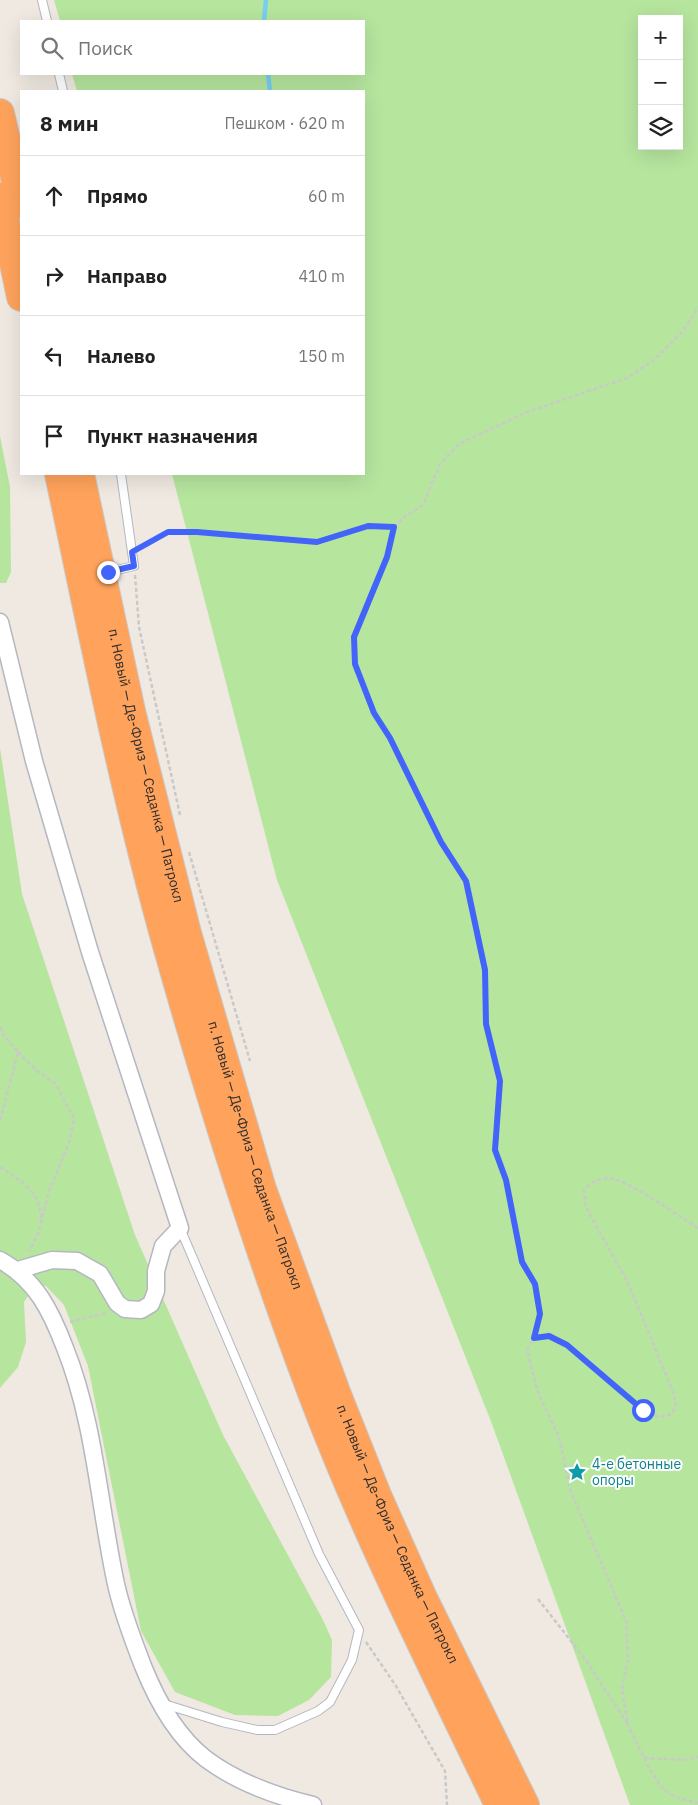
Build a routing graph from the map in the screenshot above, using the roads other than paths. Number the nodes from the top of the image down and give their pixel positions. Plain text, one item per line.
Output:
1 (42, 0) edge
2 (47, 20) edge
3 (59, 75) edge
4 (64, 90) edge
5 (0, 113) edge
6 (0, 197) edge
7 (20, 200) edge
8 (20, 292) edge
9 (59, 475) edge
10 (80, 475) edge
11 (120, 475) edge
12 (108, 572) dead end
13 (0, 622) edge
14 (180, 1228) junction
15 (0, 1260) edge
16 (18, 1270) junction
17 (161, 1704) junction
18 (313, 1805) edge
19 (500, 1805) edge
20 (525, 1805) edge

1 - 2 lane
3 - 4 lane
5 - 7 highway
6 - 8 highway
9 - 19 highway, п. Новый — Де-Фриз — Седанка — Патрокл
10 - 20 highway, п. Новый — Де-Фриз — Седанка — Патрокл
11 - 12 lane
13 - 14 street
14 - 16 street
14 - 17 lane
15 - 16 street
16 - 17 street
17 - 18 street

